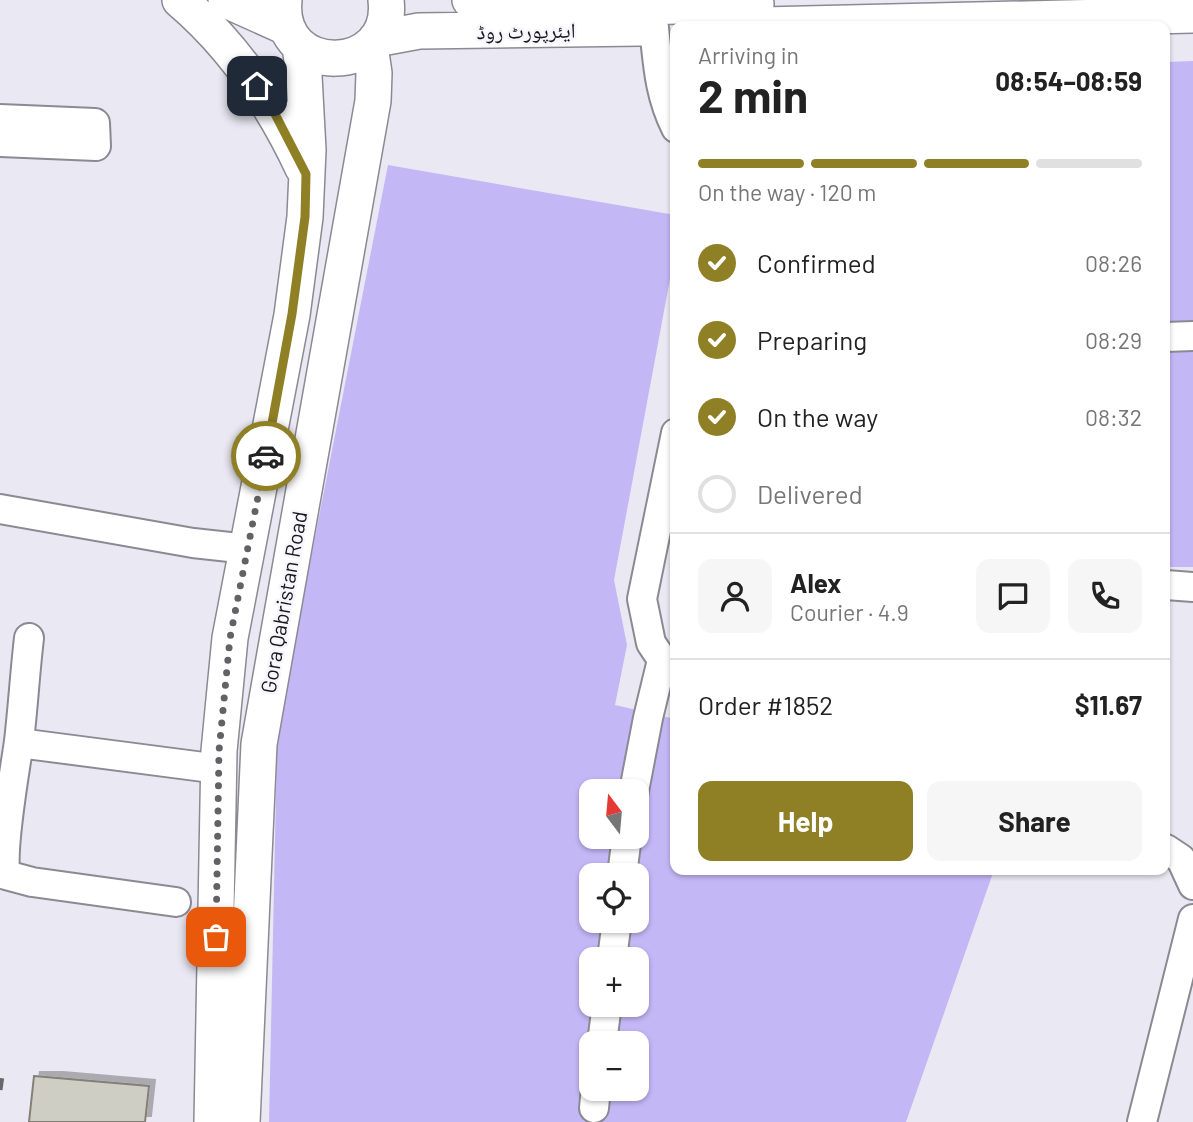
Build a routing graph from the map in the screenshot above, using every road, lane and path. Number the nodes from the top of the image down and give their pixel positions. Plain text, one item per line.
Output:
1 (180, 0) edge
2 (226, 0) edge
3 (386, 0) edge
4 (470, 0) edge
5 (881, 0) edge
6 (1193, 15) edge
7 (936, 21) edge
8 (290, 24) edge
9 (665, 28) edge
10 (373, 43) junction
11 (670, 117) edge
12 (0, 119) edge
13 (0, 142) edge
14 (306, 174) junction
15 (1193, 336) edge
16 (1170, 337) edge
17 (670, 485) edge
18 (0, 509) edge
19 (248, 549) junction
20 (1170, 585) edge
21 (1193, 587) edge
22 (29, 638) dead end
23 (669, 667) edge
24 (19, 743) junction
25 (219, 769) junction
26 (636, 779) edge
27 (1170, 852) edge
28 (1193, 885) edge
29 (176, 902) dead end
30 (1193, 919) edge
31 (212, 1122) edge
32 (242, 1122) edge
33 (1142, 1122) edge

1 - 14 main road
2 - 8 main road
3 - 10 main road
4 - 5 main road, ایئرپورٹ روڈ
6 - 7 main road
8 - 10 main road, ایئرپورٹ روڈ
8 - 14 main road, Gora Qabristan Road
9 - 10 main road, ایئرپورٹ روڈ
9 - 11 street
10 - 32 main road, Gora Qabristan Road
12 - 13 street
14 - 19 main road, Gora Qabristan Road
15 - 16 street
17 - 23 street
18 - 19 street
19 - 25 main road, Gora Qabristan Road
20 - 21 street
22 - 24 street
23 - 26 street
24 - 25 street
24 - 29 street
25 - 31 main road, Gora Qabristan Road
27 - 28 street
30 - 33 street

